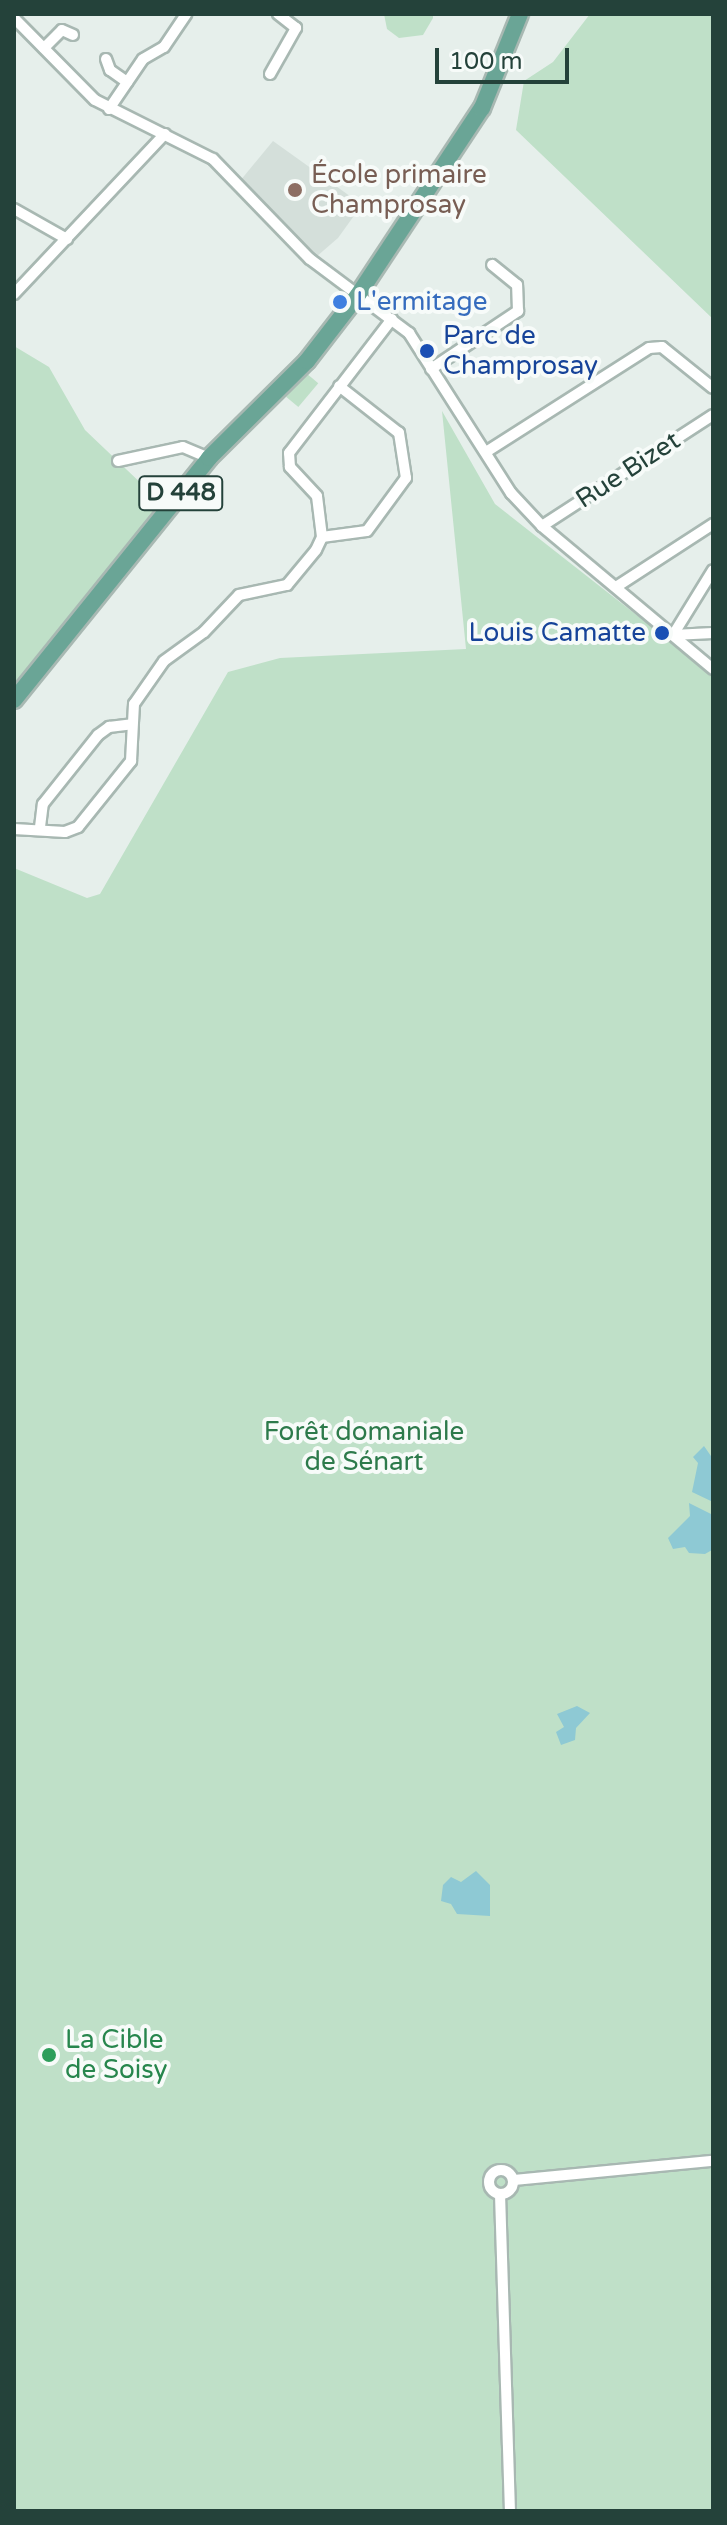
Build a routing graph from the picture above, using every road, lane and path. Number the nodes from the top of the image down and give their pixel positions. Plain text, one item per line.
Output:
1 (186, 14) edge
2 (278, 14) edge
3 (520, 14) edge
4 (14, 18) edge
5 (73, 35) dead end
6 (44, 48) junction
7 (106, 59) dead end
8 (270, 74) dead end
9 (127, 82) junction
10 (109, 109) junction
11 (165, 134) junction
12 (14, 209) edge
13 (67, 239) junction
14 (492, 265) dead end
15 (14, 294) edge
16 (358, 295) junction
17 (392, 319) junction
18 (431, 369) junction
19 (339, 386) junction
20 (713, 388) edge
21 (713, 415) edge
22 (486, 452) junction
23 (209, 458) junction
24 (118, 461) dead end
25 (713, 524) edge
26 (542, 526) junction
27 (322, 537) junction
28 (713, 570) edge
29 (616, 587) junction
30 (713, 633) edge
31 (673, 635) junction
32 (713, 669) edge
33 (14, 700) edge
34 (132, 724) junction
35 (40, 827) junction
36 (14, 829) edge
37 (713, 2161) edge
38 (514, 2180) junction
39 (500, 2194) junction
40 (510, 2511) edge

1 - 9 street
2 - 8 street
3 - 16 main road, D 448
4 - 6 street
5 - 6 street
6 - 10 street
7 - 9 street
9 - 10 street
10 - 11 street
11 - 13 street
11 - 16 street
12 - 13 street
13 - 15 street
14 - 18 street
16 - 17 street
16 - 23 main road, D 448
17 - 18 street
17 - 19 street
18 - 22 street
19 - 27 street
19 - 27 street
20 - 22 street
21 - 26 street, Rue Bizet
22 - 26 street
23 - 24 street
23 - 33 main road, D 448
25 - 29 street
26 - 29 street
27 - 34 street
28 - 31 street
29 - 31 street
30 - 31 street
31 - 32 street
34 - 35 street
34 - 35 street
35 - 36 street
37 - 38 street
38 - 39 street
38 - 39 street
39 - 40 street

